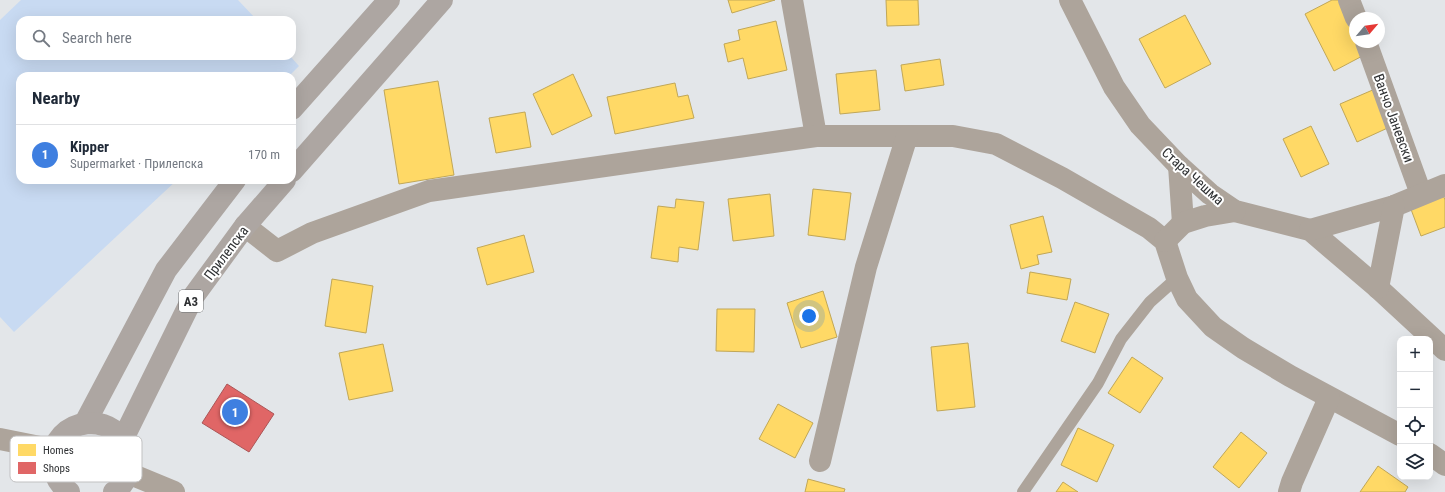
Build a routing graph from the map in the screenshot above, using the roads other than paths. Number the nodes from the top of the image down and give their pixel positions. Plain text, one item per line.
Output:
1 (389, 0) edge
2 (442, 0) edge
3 (792, 0) edge
4 (1070, 0) edge
5 (1349, 0) edge
6 (1354, 12) edge
7 (1368, 48) edge
8 (296, 104) edge
9 (816, 136) junction
10 (907, 136) junction
11 (296, 166) edge
12 (1179, 166) junction
13 (232, 184) edge
14 (282, 184) edge
15 (1445, 185) edge
16 (1421, 194) junction
17 (1394, 206) junction
18 (1235, 211) junction
19 (1183, 223) junction
20 (245, 226) junction
21 (1310, 230) junction
22 (1165, 241) junction
23 (1177, 278) junction
24 (1378, 288) junction
25 (1445, 350) edge
26 (1329, 398) junction
27 (85, 423) junction
28 (1397, 434) edge
29 (62, 436) edge
30 (119, 436) edge
31 (124, 436) edge
32 (0, 439) edge
33 (10, 441) edge
34 (1433, 456) edge
35 (820, 461) dead end
36 (1445, 465) edge
37 (142, 479) edge
38 (124, 482) edge
39 (114, 492) edge
40 (174, 492) edge
41 (1023, 492) edge
42 (1289, 492) edge

1 - 8 main road
2 - 11 main road
3 - 9 street
4 - 12 street, Стара Чешма
5 - 6 street
7 - 16 street, Ванчо Јаневски
9 - 10 street
9 - 20 street
10 - 22 street
10 - 35 street
12 - 18 street, Стара Чешма
12 - 19 street
13 - 27 main road
14 - 20 main road, Прилепска / A3
15 - 16 street
16 - 17 street
17 - 21 street
17 - 24 street
18 - 19 street
18 - 21 street, Стара Чешма
19 - 22 street
20 - 31 main road, Прилепска / A3
21 - 24 street, Стара Чешма
22 - 23 street
23 - 26 street
23 - 41 lane
24 - 25 street, Стара Чешма
26 - 28 street
26 - 42 street
27 - 29 main road
27 - 30 main road
32 - 33 street
34 - 36 street
37 - 40 street
38 - 39 main road

